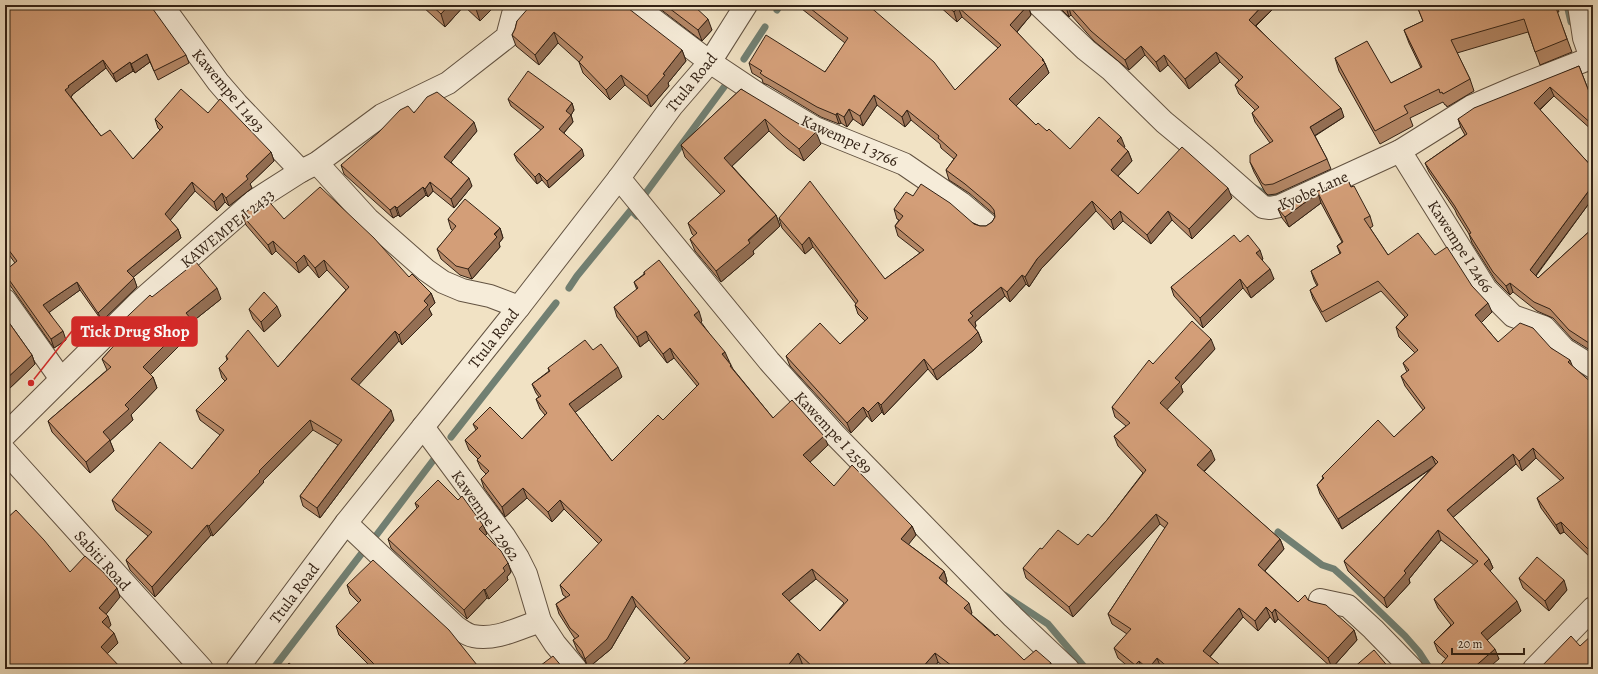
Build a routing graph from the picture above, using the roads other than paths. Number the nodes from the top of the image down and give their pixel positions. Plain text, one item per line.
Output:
1 (162, 5) edge
2 (522, 5) edge
3 (634, 5) edge
4 (746, 5) edge
5 (1039, 5) edge
6 (1579, 5) edge
7 (1592, 59) edge
8 (710, 62) junction
9 (1400, 150) junction
10 (309, 167) junction
11 (618, 178) junction
12 (986, 224) edge
13 (5, 300) edge
14 (518, 307) junction
15 (1593, 367) edge
16 (61, 379) junction
17 (423, 427) junction
18 (5, 435) edge
19 (5, 451) edge
20 (346, 523) junction
21 (1320, 600) dead end
22 (1593, 608) edge
23 (540, 621) junction
24 (202, 669) edge
25 (237, 669) edge
26 (576, 669) edge
27 (1068, 669) edge
28 (1412, 669) edge
29 (1534, 669) edge

1 - 10 street, Kawempe I 1493
2 - 10 street, KAWEMPE I 2433
3 - 8 street, Kawempe I 3766
4 - 8 street, Ttula Road
5 - 9 street, Kyobe Lane
6 - 7 street
7 - 9 street, Kyobe Lane
8 - 11 street, Ttula Road
8 - 12 street, Kawempe I 3766
9 - 15 street, Kawempe I 2466
10 - 14 street, Kawempe I 1493
10 - 16 street, KAWEMPE I 2433
11 - 14 street, Ttula Road
11 - 27 street, Kawempe I 2589
13 - 16 street
14 - 17 street, Ttula Road
16 - 18 street, KAWEMPE I 2433
17 - 20 street, Ttula Road
17 - 23 street, Kawempe I 2962
19 - 24 street, Sabiti Road
20 - 23 street
20 - 25 street, Ttula Road
21 - 28 street
22 - 29 street
23 - 26 street, Kawempe I 2962

